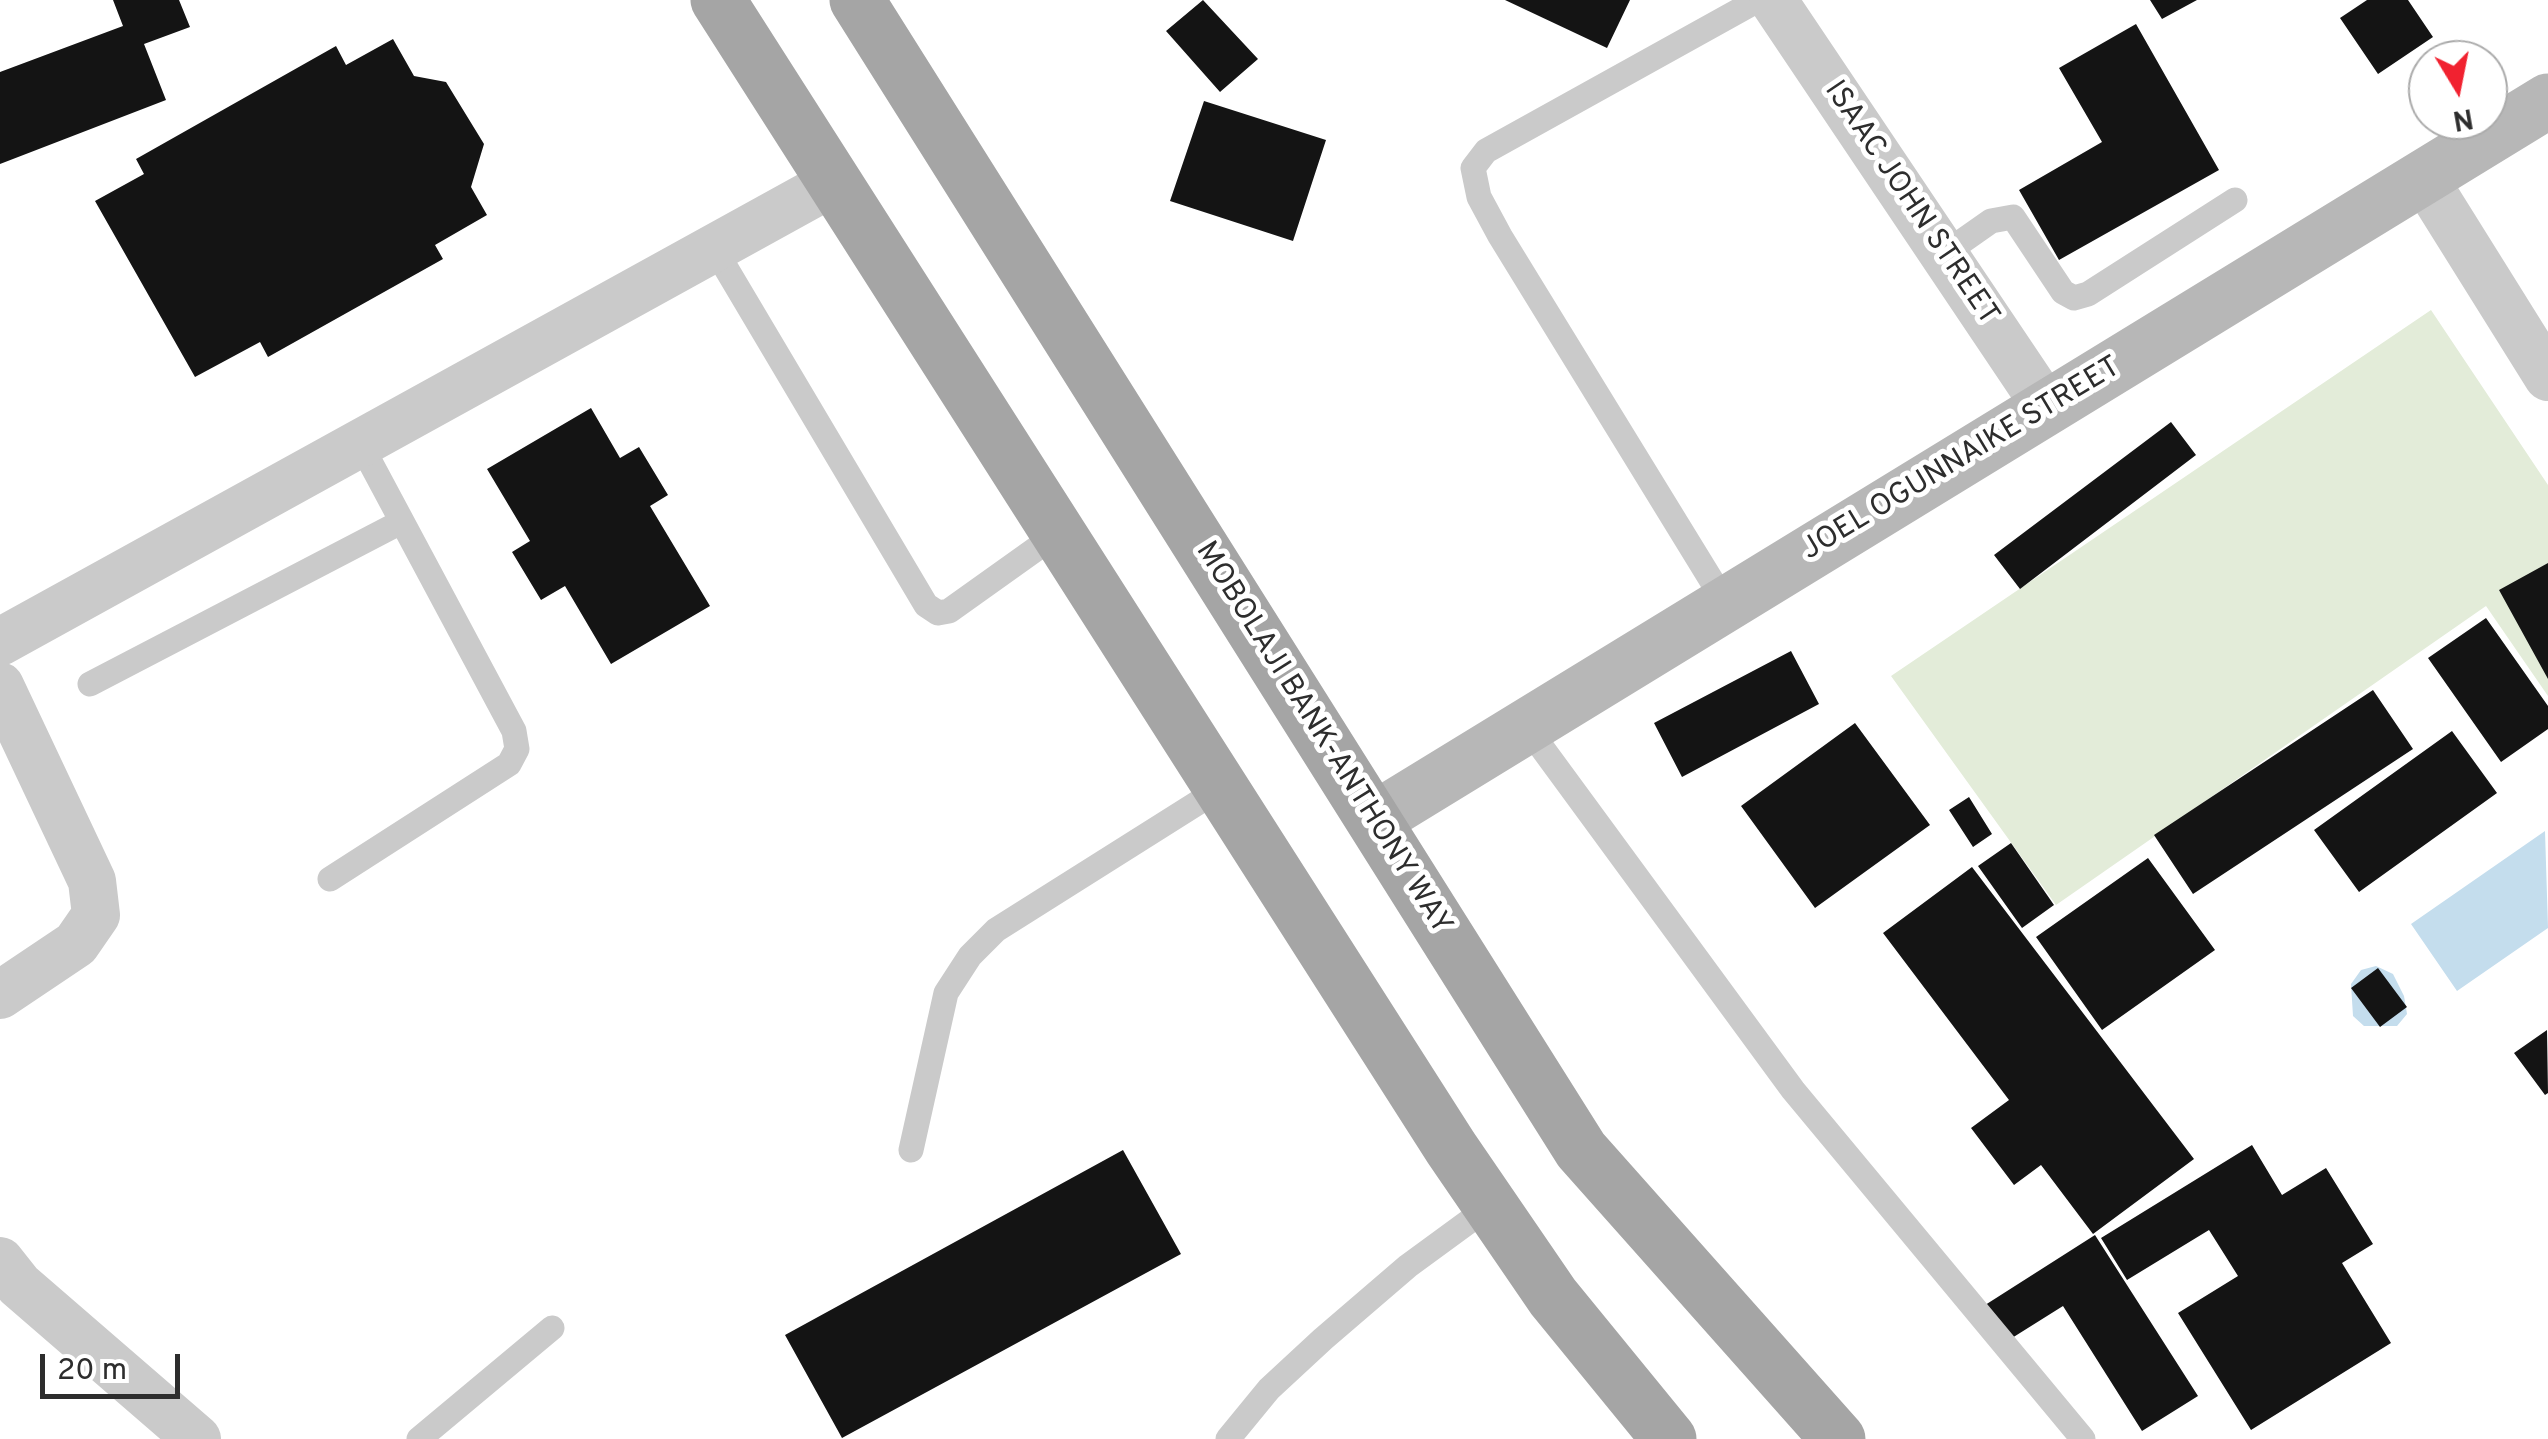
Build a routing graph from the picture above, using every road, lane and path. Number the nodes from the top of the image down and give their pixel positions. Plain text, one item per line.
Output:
1 (718, 0) edge
2 (857, 0) edge
3 (1758, 0) edge
4 (1773, 0) edge
5 (2548, 101) edge
6 (2423, 177) junction
7 (834, 182) junction
8 (2235, 200) dead end
9 (714, 248) junction
10 (1944, 254) junction
11 (2548, 378) edge
12 (2047, 408) junction
13 (360, 443) junction
14 (401, 522) junction
15 (1057, 534) junction
16 (1726, 604) junction
17 (0, 642) edge
18 (90, 684) dead end
19 (0, 686) edge
20 (1526, 726) junction
21 (1218, 790) junction
22 (1375, 819) junction
23 (330, 879) dead end
24 (1298, 953) dead end
25 (0, 995) edge
26 (1339, 1014) dead end
27 (911, 1150) dead end
28 (1490, 1206) junction
29 (0, 1260) edge
30 (552, 1328) dead end
31 (197, 1439) edge
32 (418, 1439) edge
33 (1228, 1439) edge
34 (1669, 1439) edge
35 (1838, 1439) edge
36 (2084, 1439) edge

1 - 7 main road
2 - 22 main road, MOBOLAJI BANK-ANTHONY WAY
3 - 16 lane
4 - 10 street, ISAAC JOHN STREET
5 - 6 street, JOEL OGUNNAIKE STREET
6 - 11 street
6 - 12 street, JOEL OGUNNAIKE STREET
7 - 9 street
7 - 15 main road
8 - 10 lane
9 - 13 street
9 - 15 lane
10 - 12 street, ISAAC JOHN STREET
12 - 16 street, JOEL OGUNNAIKE STREET
13 - 14 lane
13 - 17 street
14 - 18 lane
14 - 23 lane
15 - 21 main road
16 - 20 street, JOEL OGUNNAIKE STREET
19 - 25 street
20 - 22 street, JOEL OGUNNAIKE STREET
20 - 36 lane
21 - 27 lane
21 - 28 main road
22 - 35 main road, MOBOLAJI BANK-ANTHONY WAY
24 - 26 lane
28 - 33 lane
28 - 34 main road
29 - 31 street
30 - 32 lane

